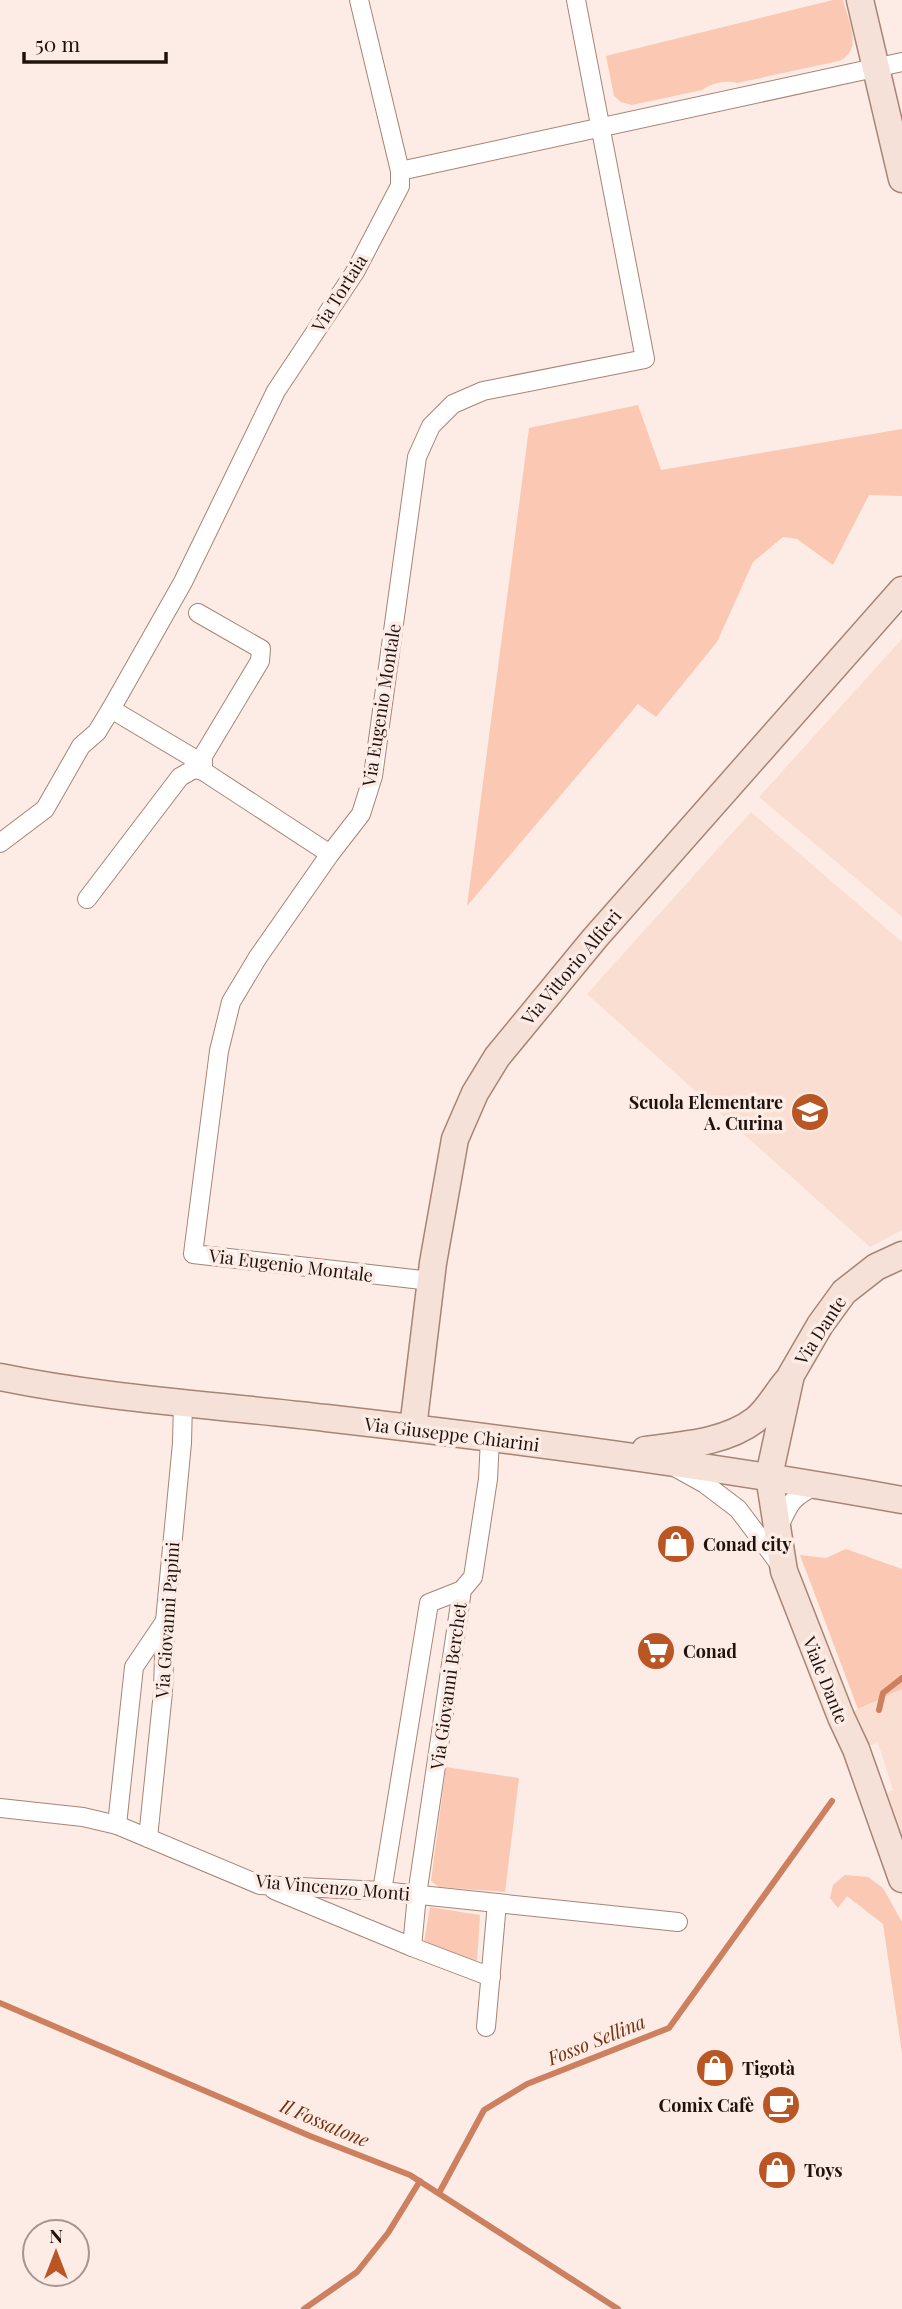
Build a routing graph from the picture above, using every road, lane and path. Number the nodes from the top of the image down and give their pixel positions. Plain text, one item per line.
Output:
1 (359, 0) edge
2 (576, 0) edge
3 (860, 0) edge
4 (889, 65) edge
5 (602, 127) junction
6 (400, 171) junction
7 (902, 179) edge
8 (902, 590) edge
9 (198, 613) dead end
10 (111, 709) junction
11 (203, 771) junction
12 (0, 843) edge
13 (330, 854) junction
14 (87, 900) dead end
15 (902, 1255) edge
16 (431, 1281) junction
17 (791, 1375) junction
18 (0, 1377) edge
19 (183, 1402) junction
20 (413, 1428) junction
21 (490, 1439) junction
22 (615, 1455) junction
23 (666, 1462) junction
24 (769, 1476) junction
25 (819, 1485) junction
26 (902, 1500) edge
27 (776, 1532) junction
28 (784, 1571) junction
29 (462, 1590) junction
30 (164, 1621) junction
31 (0, 1808) edge
32 (117, 1825) junction
33 (148, 1838) junction
34 (902, 1879) edge
35 (260, 1885) junction
36 (382, 1891) junction
37 (417, 1895) junction
38 (497, 1903) junction
39 (678, 1922) dead end
40 (412, 1947) junction
41 (491, 1977) junction
42 (486, 2027) dead end

1 - 6 street
2 - 5 street
3 - 4 street
4 - 5 street
4 - 7 street
5 - 6 street
5 - 13 street, Via Eugenio Montale
6 - 10 street, Via Tortaia
8 - 16 street, Via Vittorio Alfieri
9 - 11 street
10 - 11 street
10 - 12 street, Via Tortaia
11 - 13 street
11 - 14 street
13 - 16 street, Via Eugenio Montale
15 - 17 street, Via Dante
16 - 20 street, Via Vittorio Alfieri
17 - 22 street
17 - 24 street, Via Dante
18 - 19 street, Via Giuseppe Chiarini
19 - 20 street, Via Giuseppe Chiarini
19 - 30 street, Via Giovanni Papini
20 - 21 street, Via Giuseppe Chiarini
21 - 22 street, Via Giuseppe Chiarini
21 - 29 street, Via Giovanni Berchet
22 - 23 street, Via Giuseppe Chiarini
23 - 24 street, Via Giuseppe Chiarini
23 - 28 street
24 - 25 street, Via Giuseppe Chiarini
24 - 27 street, Viale Dante
25 - 26 street, Via Giuseppe Chiarini
25 - 27 street
27 - 28 street, Viale Dante
28 - 34 street, Viale Dante
29 - 36 street
29 - 37 street, Via Giovanni Berchet
30 - 32 street
30 - 33 street, Via Giovanni Papini
31 - 32 street, Via Vincenzo Monti
32 - 33 street, Via Vincenzo Monti
33 - 35 street, Via Vincenzo Monti
35 - 36 street, Via Vincenzo Monti
35 - 40 street
36 - 37 street, Via Vincenzo Monti
37 - 38 street, Via Vincenzo Monti
37 - 40 street, Via Giovanni Berchet
38 - 39 street, Via Vincenzo Monti
38 - 41 street
40 - 41 street
41 - 42 street

